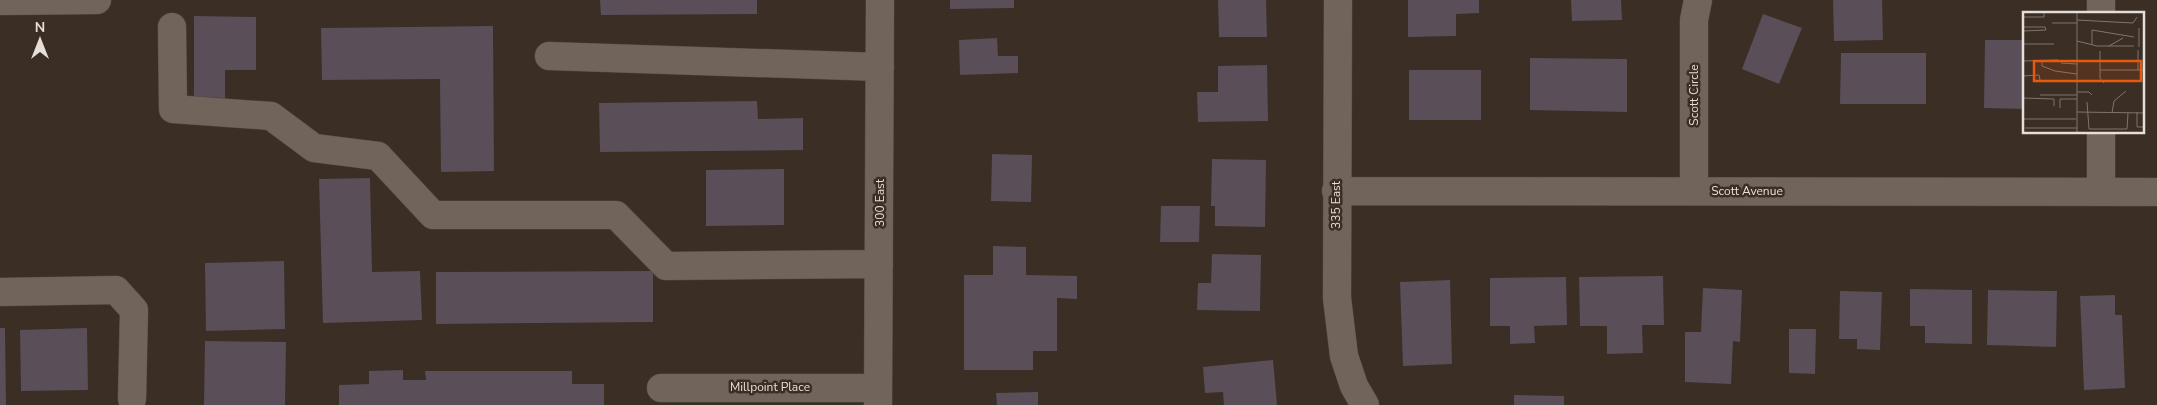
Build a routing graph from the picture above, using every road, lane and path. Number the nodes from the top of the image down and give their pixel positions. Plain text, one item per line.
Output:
1 (97, 0) edge
2 (880, 0) edge
3 (1338, 0) edge
4 (1698, 0) edge
5 (0, 1) edge
6 (172, 28) dead end
7 (549, 56) dead end
8 (880, 67) junction
9 (2101, 134) edge
10 (1336, 191) junction
11 (1694, 191) junction
12 (2101, 192) junction
13 (2157, 192) edge
14 (879, 264) junction
15 (0, 292) edge
16 (661, 388) dead end
17 (878, 397) edge
18 (132, 398) dead end
19 (1365, 405) edge

1 - 5 street
2 - 8 street, 300 East
3 - 10 street, 335 East
4 - 11 street, Scott Circle
6 - 14 street
7 - 8 street
8 - 14 street, 300 East
9 - 12 street
10 - 11 street, Scott Avenue
10 - 19 street, 335 East
11 - 12 street, Scott Avenue
12 - 13 street, Scott Avenue
14 - 17 street, 300 East
15 - 18 street
16 - 17 street, Millpoint Place

